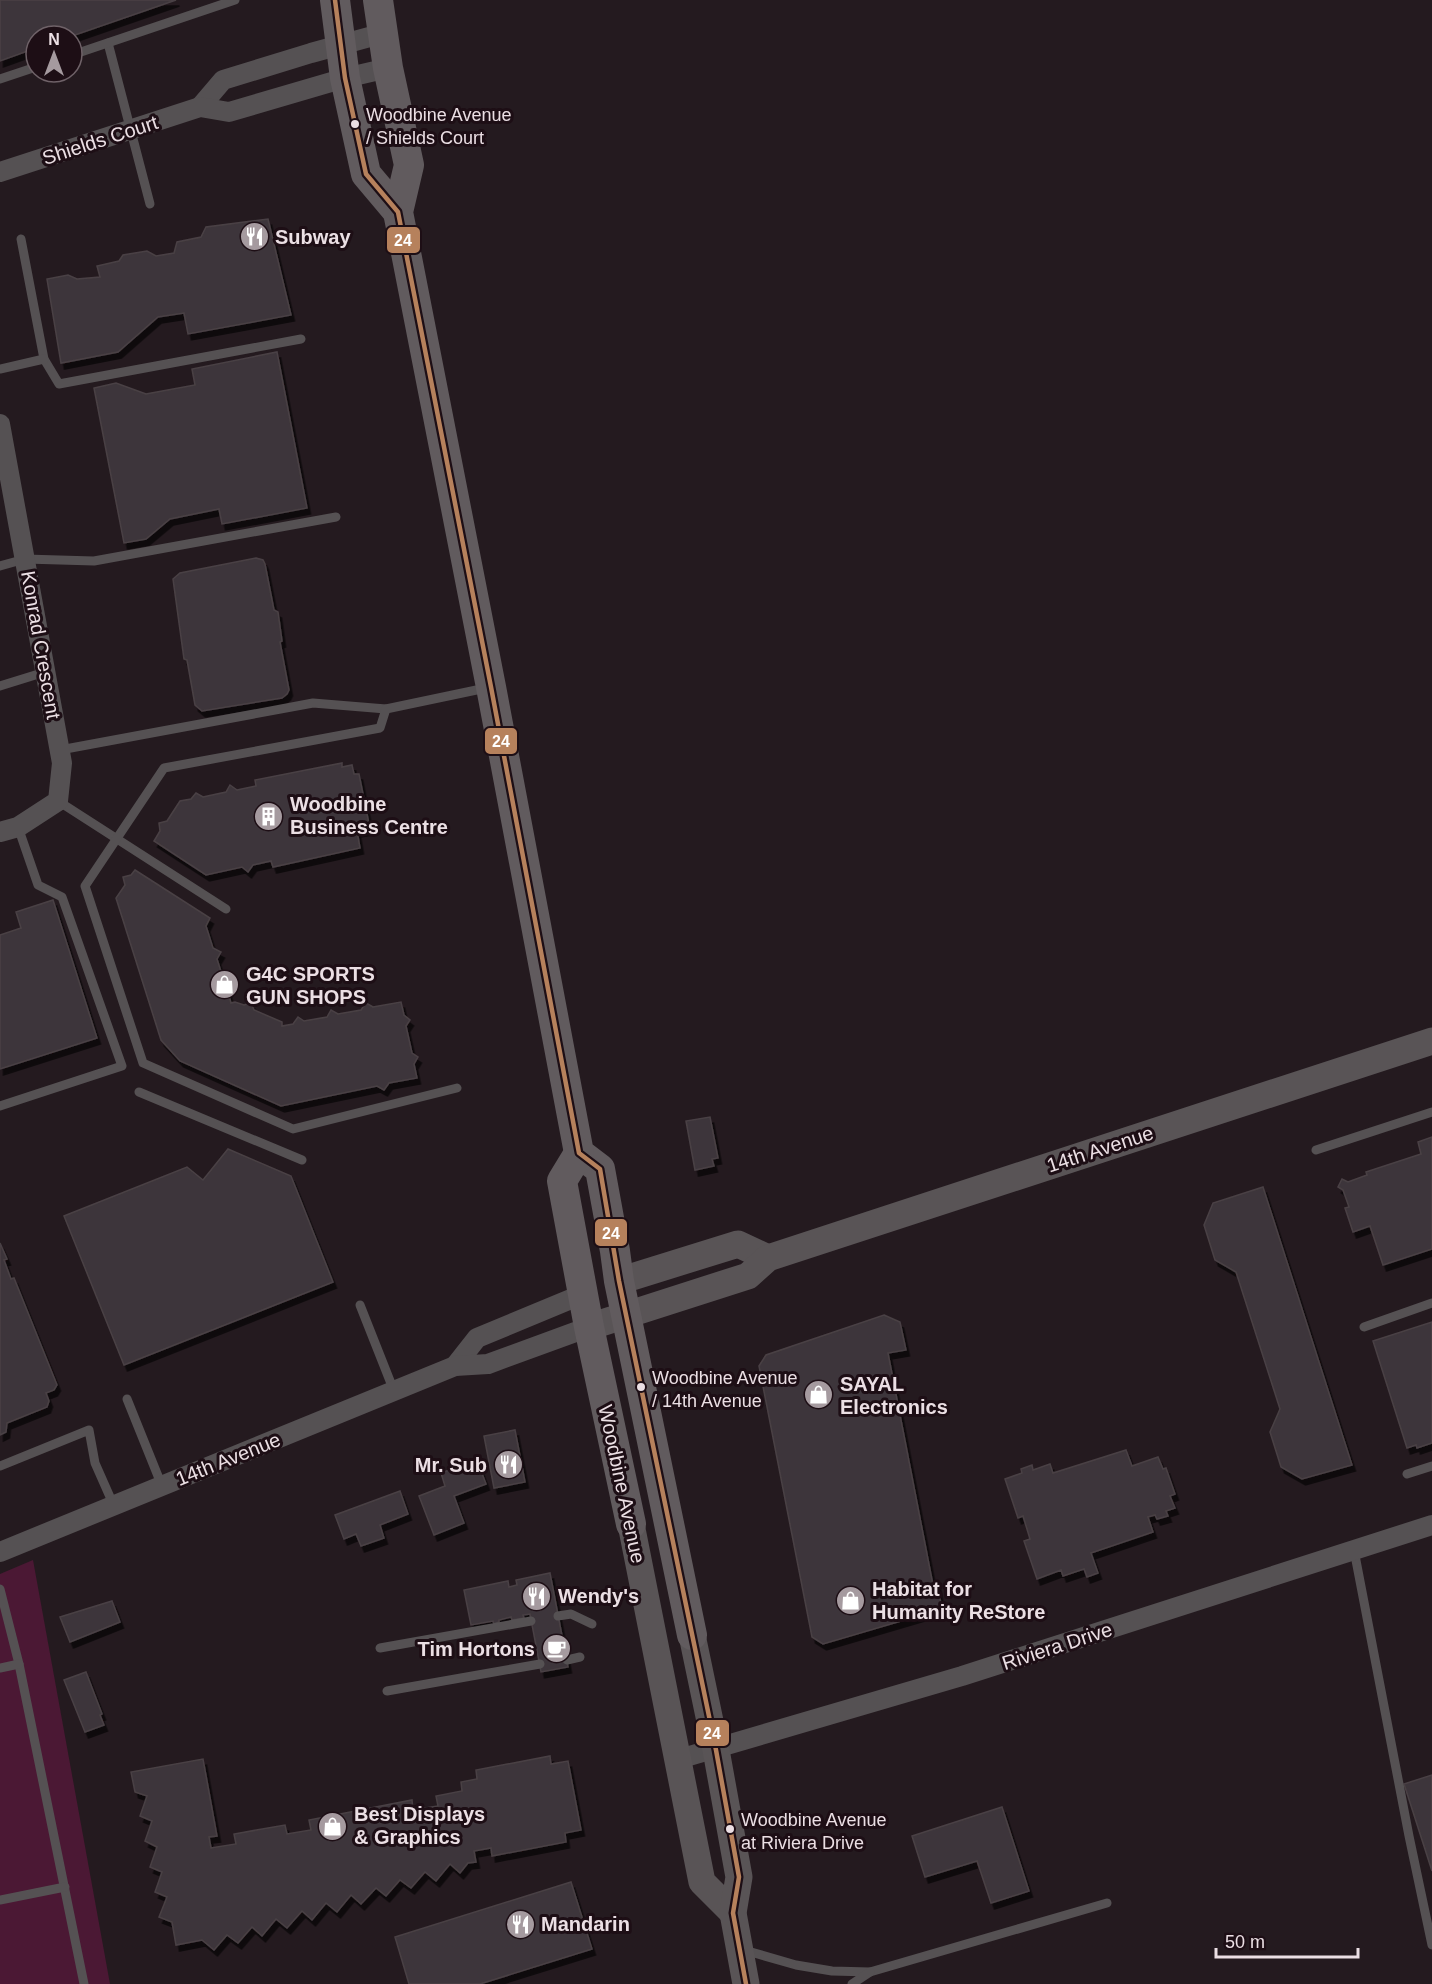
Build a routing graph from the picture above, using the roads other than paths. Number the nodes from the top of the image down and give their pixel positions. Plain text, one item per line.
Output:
1 (235, 0) edge
2 (335, 0) edge
3 (378, 0) edge
4 (384, 33) junction
5 (108, 43) junction
6 (341, 44) junction
7 (84, 51) edge
8 (388, 68) junction
9 (24, 71) edge
10 (345, 78) junction
11 (0, 79) edge
12 (200, 107) junction
13 (131, 129) junction
14 (0, 172) edge
15 (150, 204) dead end
16 (398, 212) junction
17 (21, 239) dead end
18 (301, 339) dead end
19 (44, 359) junction
20 (0, 369) edge
21 (0, 424) edge
22 (2, 451) edge
23 (336, 517) dead end
24 (25, 559) junction
25 (0, 566) edge
26 (45, 672) junction
27 (0, 686) edge
28 (491, 687) junction
29 (387, 709) junction
30 (60, 750) junction
31 (58, 801) junction
32 (9, 829) edge
33 (116, 838) junction
34 (226, 909) dead end
35 (1432, 1041) edge
36 (457, 1088) dead end
37 (139, 1092) dead end
38 (0, 1106) edge
39 (1432, 1112) edge
40 (1316, 1150) dead end
41 (579, 1153) junction
42 (302, 1160) dead end
43 (768, 1258) junction
44 (619, 1281) junction
45 (583, 1294) junction
46 (1432, 1303) edge
47 (360, 1305) dead end
48 (626, 1315) junction
49 (589, 1327) junction
50 (1364, 1327) dead end
51 (455, 1366) junction
52 (394, 1391) junction
53 (127, 1399) dead end
54 (652, 1443) junction
55 (614, 1447) junction
56 (0, 1466) edge
57 (1432, 1466) edge
58 (1407, 1474) dead end
59 (162, 1486) junction
60 (114, 1506) junction
61 (631, 1524) joint
62 (1432, 1525) edge
63 (1354, 1550) junction
64 (0, 1552) edge
65 (0, 1589) edge
66 (558, 1616) dead end
67 (531, 1621) dead end
68 (592, 1624) dead end
69 (692, 1635) joint
70 (380, 1648) dead end
71 (580, 1657) dead end
72 (567, 1660) dead end
73 (19, 1664) junction
74 (540, 1664) dead end
75 (0, 1668) edge
76 (387, 1691) dead end
77 (716, 1750) junction
78 (679, 1760) junction
79 (65, 1887) junction
80 (0, 1900) edge
81 (1107, 1903) dead end
82 (733, 1913) junction
83 (1432, 1945) edge
84 (741, 1950) junction
85 (870, 1972) junction
86 (84, 1984) edge
87 (746, 1984) edge
88 (852, 1984) edge

1 - 5 lane
2 - 6 main road
3 - 4 main road
4 - 6 street
4 - 8 main road
5 - 7 lane
5 - 13 lane
6 - 10 main road
6 - 12 street
8 - 10 street, Shields Court
8 - 16 main road
9 - 11 lane
10 - 12 street, Shields Court
10 - 16 main road
12 - 13 street, Shields Court
13 - 14 street, Shields Court
13 - 15 lane
16 - 28 main road
17 - 19 lane
18 - 19 lane
19 - 20 lane
21 - 22 street, Konrad Crescent
22 - 24 street, Konrad Crescent
23 - 24 lane
24 - 25 lane
24 - 26 street, Konrad Crescent
26 - 27 lane
26 - 30 street, Konrad Crescent
28 - 29 lane
28 - 41 main road
29 - 30 lane
29 - 33 lane
30 - 31 street, Konrad Crescent
31 - 32 street
31 - 33 lane
32 - 38 lane
33 - 34 lane
33 - 36 lane
35 - 43 main road, 14th Avenue
37 - 42 lane
39 - 40 lane
41 - 44 main road, Woodbine Avenue
41 - 45 main road, Woodbine Avenue
43 - 44 main road
43 - 48 main road, 14th Avenue
44 - 48 main road, Woodbine Avenue
45 - 49 main road, Woodbine Avenue
45 - 51 street, 14th Avenue
46 - 50 lane
47 - 52 lane
48 - 49 main road, 14th Avenue
48 - 54 main road, Woodbine Avenue
49 - 51 street, 14th Avenue
49 - 55 main road, Woodbine Avenue
51 - 52 street, 14th Avenue
52 - 59 street, 14th Avenue
53 - 59 lane
54 - 55 main road
54 - 69 main road, Woodbine Avenue
55 - 61 main road, Woodbine Avenue
56 - 60 lane
57 - 58 lane
59 - 60 street, 14th Avenue
60 - 64 street, 14th Avenue
61 - 78 main road, Woodbine Avenue
62 - 63 street, Riviera Drive
63 - 77 street, Riviera Drive
63 - 83 lane
65 - 73 lane
66 - 68 lane
67 - 70 lane
69 - 77 main road, Woodbine Avenue
71 - 72 lane
73 - 75 lane
73 - 79 lane
74 - 76 lane
77 - 78 street, Riviera Drive
77 - 82 main road, Woodbine Avenue
78 - 82 main road, Woodbine Avenue
79 - 80 lane
79 - 86 lane
81 - 85 lane
82 - 84 main road, Woodbine Avenue
84 - 85 lane
84 - 87 main road, Woodbine Avenue
85 - 88 lane

